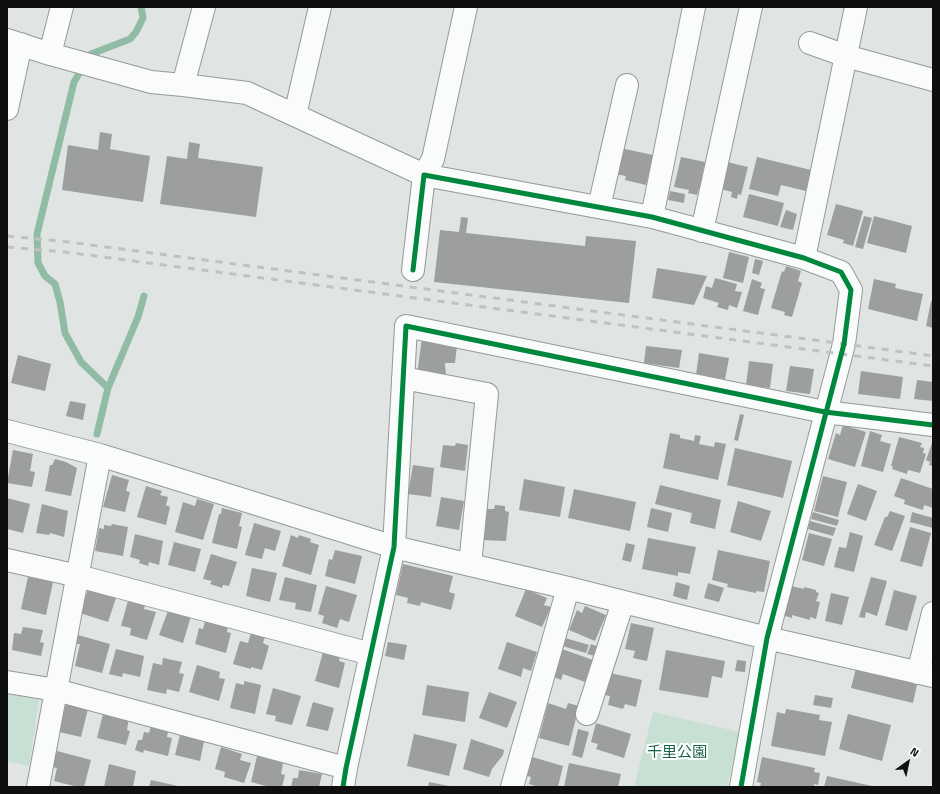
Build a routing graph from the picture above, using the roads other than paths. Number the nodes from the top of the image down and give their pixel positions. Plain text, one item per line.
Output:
1 (62, 7) edge
2 (204, 7) edge
3 (320, 7) edge
4 (466, 7) edge
5 (694, 7) edge
6 (750, 7) edge
7 (856, 7) edge
8 (14, 42) edge
9 (810, 43) dead end
10 (50, 54) junction
11 (846, 56) junction
12 (933, 80) edge
13 (627, 84) dead end
14 (183, 85) junction
15 (7, 109) edge
16 (295, 115) junction
17 (424, 175) junction
18 (599, 208) junction
19 (652, 217) junction
20 (702, 231) junction
21 (804, 258) junction
22 (413, 270) dead end
23 (403, 378) junction
24 (825, 412) junction
25 (933, 425) edge
26 (7, 432) edge
27 (100, 455) junction
28 (394, 547) junction
29 (7, 560) edge
30 (470, 565) junction
31 (78, 576) junction
32 (568, 588) junction
33 (623, 602) junction
34 (933, 613) edge
35 (767, 638) junction
36 (370, 654) junction
37 (926, 675) edge
38 (7, 682) edge
39 (56, 690) junction
40 (587, 714) dead end
41 (345, 778) edge
42 (38, 787) edge
43 (512, 787) edge
44 (741, 787) edge

1 - 10 street
2 - 14 street
3 - 16 street
4 - 17 street
5 - 19 street
6 - 20 street
7 - 11 street
8 - 10 street
8 - 15 street
9 - 11 street
10 - 14 street
11 - 12 street
11 - 21 street
13 - 18 street
14 - 16 street
16 - 17 street
17 - 18 street
17 - 22 street
18 - 19 street
19 - 20 street
20 - 21 street
21 - 24 street
23 - 24 street
23 - 28 street
23 - 30 street
24 - 25 street
24 - 35 street
26 - 27 street
27 - 28 street
27 - 31 street
28 - 30 street
28 - 36 street
29 - 31 street
30 - 32 street
31 - 36 street
31 - 39 street
32 - 33 street
32 - 43 street
33 - 35 street
33 - 40 street
34 - 37 street
35 - 37 street
35 - 44 street
36 - 41 street
38 - 39 street
39 - 41 street
39 - 42 street

